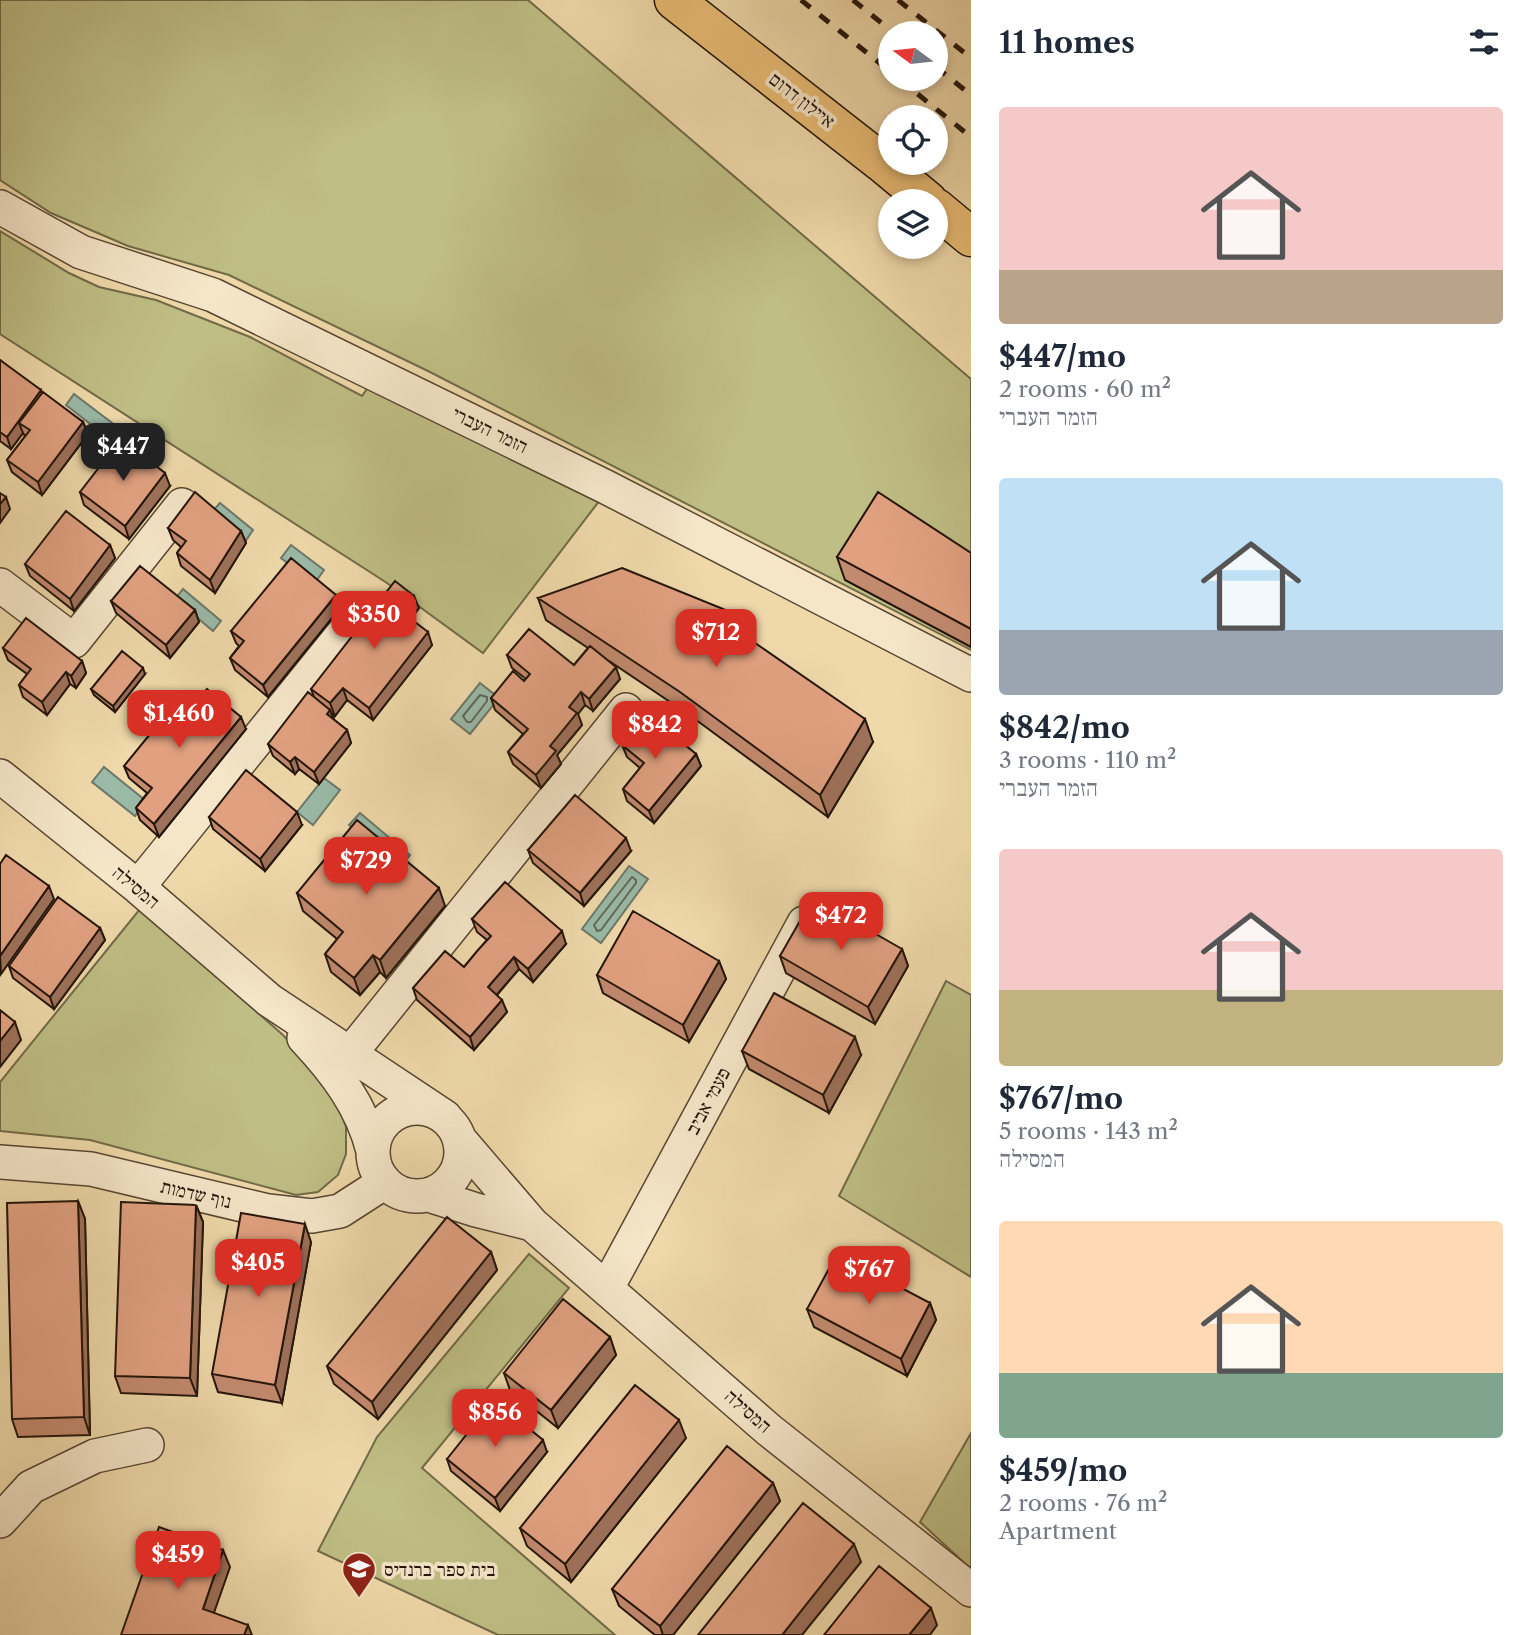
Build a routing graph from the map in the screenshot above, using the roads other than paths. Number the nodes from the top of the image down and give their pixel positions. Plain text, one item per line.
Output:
1 (674, 0) edge
2 (914, 189) edge
3 (0, 206) edge
4 (948, 218) edge
5 (971, 237) edge
6 (182, 505) edge
7 (0, 585) edge
8 (363, 609) dead end
9 (971, 674) edge
10 (626, 710) dead end
11 (0, 776) edge
12 (138, 887) junction
13 (809, 914) edge
14 (269, 1000) junction
15 (349, 1055) junction
16 (452, 1128) junction
17 (373, 1151) junction
18 (0, 1162) edge
19 (385, 1182) junction
20 (429, 1195) junction
21 (532, 1224) junction
22 (607, 1287) junction
23 (146, 1445) dead end
24 (0, 1521) edge
25 (971, 1590) edge

1 - 2 highway, איילון דרום
3 - 9 street, הזמר העברי
4 - 5 highway
6 - 7 street
8 - 12 street
10 - 15 street
11 - 12 street, המסילה
12 - 14 street, המסילה
13 - 22 street, פעמי אביב
14 - 15 street, המסילה
14 - 17 street, המסילה
15 - 16 street, המסילה
16 - 17 street
16 - 20 street
16 - 21 street, המסילה
17 - 19 street
18 - 19 street, נוף שדמות
19 - 20 street
20 - 21 street, המסילה
21 - 22 street, המסילה
22 - 25 street, המסילה
23 - 24 street

